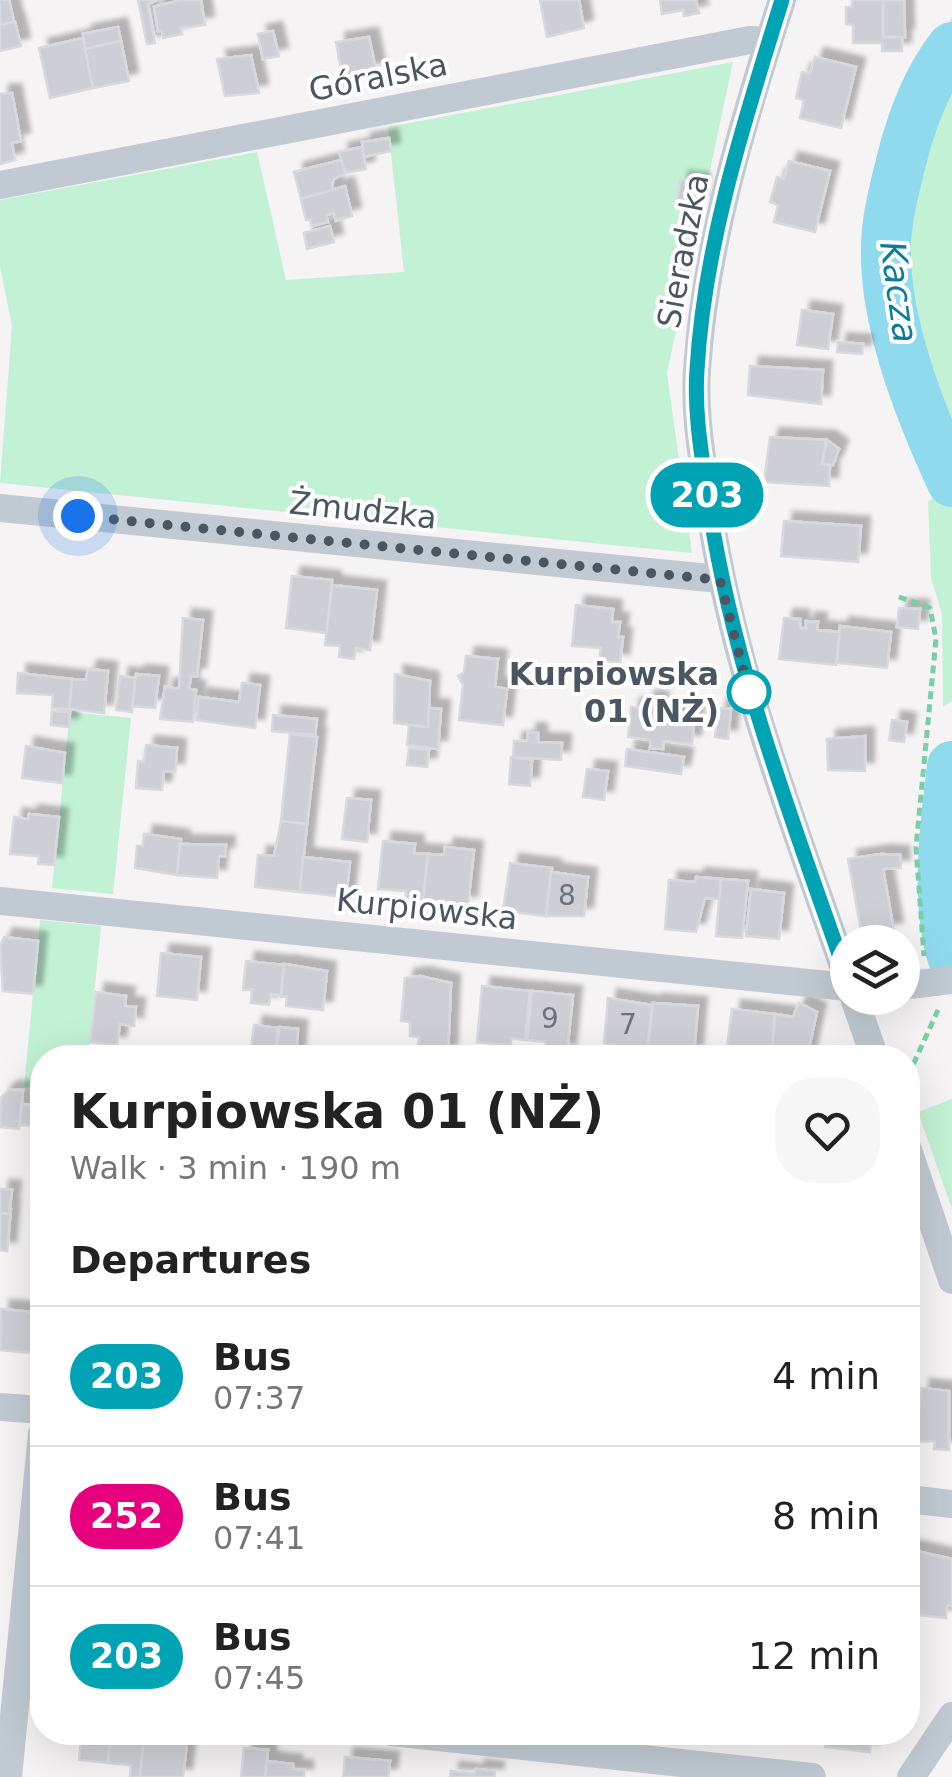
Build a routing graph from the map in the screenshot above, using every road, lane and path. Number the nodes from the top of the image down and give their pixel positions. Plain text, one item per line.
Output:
1 (782, 0) edge
2 (768, 41) junction
3 (0, 185) edge
4 (0, 508) edge
5 (720, 580) junction
6 (899, 597) dead end
7 (0, 901) edge
8 (830, 930) edge
9 (830, 981) edge
10 (931, 983) edge
11 (860, 1015) edge
12 (870, 1045) edge
13 (920, 1049) edge
14 (920, 1185) edge
15 (952, 1280) edge
16 (0, 1407) edge
17 (30, 1409) edge
18 (920, 1501) edge
19 (952, 1504) edge
20 (29, 1694) edge
21 (952, 1716) edge
22 (513, 1745) edge
23 (8, 1777) edge
24 (812, 1777) edge
25 (911, 1777) edge

1 - 2 street, Sieradzka
2 - 3 street, Góralska
2 - 5 street, Sieradzka
4 - 5 street, Żmudzka
5 - 8 street, Sieradzka
6 - 10 path
7 - 9 street, Kurpiowska
10 - 13 path
11 - 12 street
14 - 15 street
16 - 17 street
18 - 19 street
20 - 23 street
21 - 25 street
22 - 24 street

